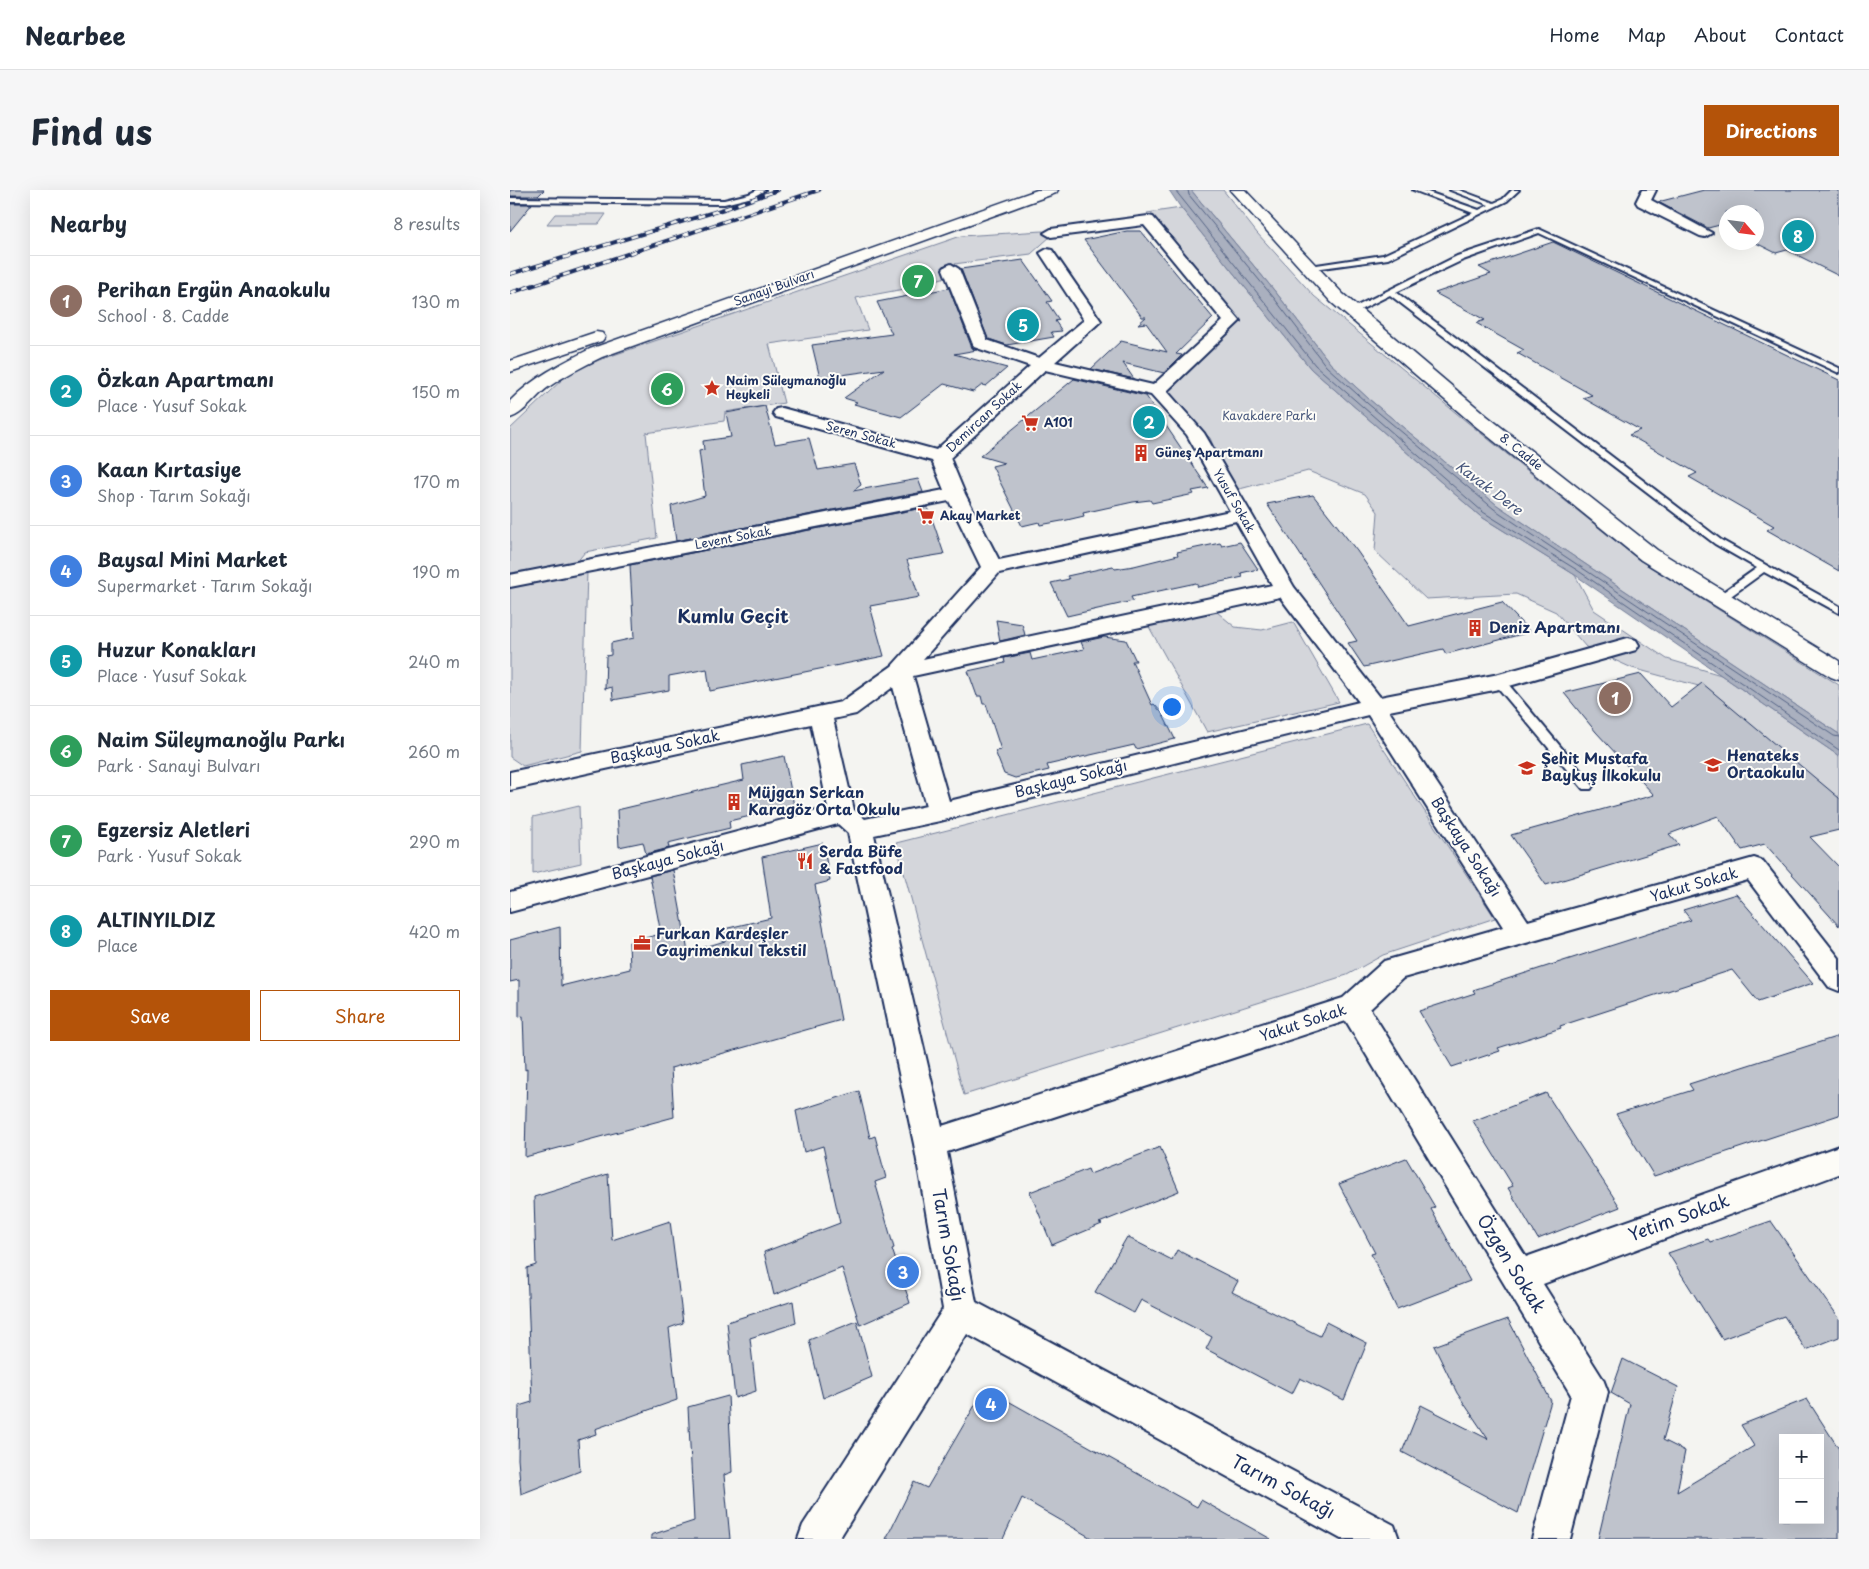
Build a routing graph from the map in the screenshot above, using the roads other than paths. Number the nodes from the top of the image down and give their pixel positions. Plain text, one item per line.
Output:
1 (762, 190) edge
2 (1009, 190) edge
3 (1051, 190) edge
4 (1237, 190) edge
5 (1416, 190) edge
6 (1453, 190) edge
7 (1516, 190) edge
8 (1649, 190) edge
9 (510, 200) edge
10 (1494, 205) junction
11 (1478, 212) junction
12 (1051, 233) dead end
13 (1705, 233) dead end
14 (1047, 253) dead end
15 (1310, 268) junction
16 (951, 269) dead end
17 (1391, 292) junction
18 (1351, 311) junction
19 (1042, 364) junction
20 (510, 367) edge
21 (1839, 371) edge
22 (1157, 391) junction
23 (510, 412) edge
24 (782, 413) dead end
25 (940, 457) junction
26 (955, 494) junction
27 (1242, 514) junction
28 (1764, 567) junction
29 (992, 568) junction
30 (510, 581) edge
31 (1285, 589) junction
32 (1720, 599) junction
33 (1839, 610) edge
34 (1628, 645) dead end
35 (900, 671) junction
36 (1839, 672) edge
37 (1499, 680) junction
38 (1374, 706) junction
39 (820, 713) junction
40 (510, 781) edge
41 (1587, 786) dead end
42 (940, 812) junction
43 (851, 822) junction
44 (510, 902) edge
45 (1522, 934) junction
46 (1839, 978) edge
47 (1353, 1007) junction
48 (930, 1144) junction
49 (1839, 1160) edge
50 (1519, 1276) junction
51 (961, 1312) junction
52 (817, 1539) edge
53 (1380, 1539) edge
54 (1551, 1539) edge

1 - 9 lane
2 - 20 main road, Sanayi Bulvarı
3 - 23 main road, Sanayi Bulvarı
4 - 15 main road, 8. Cadde
5 - 11 lane
6 - 10 lane
7 - 10 lane
8 - 13 street
10 - 11 lane
11 - 15 lane
12 - 22 street
14 - 19 street, Demircan Sokak
15 - 18 main road, 8. Cadde
16 - 19 street
17 - 18 lane
17 - 21 lane
17 - 28 lane
18 - 32 main road, 8. Cadde
19 - 22 street
19 - 25 street, Demircan Sokak
22 - 27 street, Yusuf Sokak
24 - 25 street, Seren Sokak
25 - 26 street, Demircan Sokak
26 - 29 street, Demircan Sokak
26 - 30 street, Levent Sokak
27 - 29 street
27 - 31 street, Yusuf Sokak
28 - 32 lane
28 - 33 lane
29 - 35 street
31 - 35 street
31 - 38 street, Yusuf Sokak
32 - 36 main road, 8. Cadde
34 - 37 street
35 - 39 street, Başkaya Sokak
35 - 42 street
37 - 38 street
37 - 41 lane
38 - 42 street, Başkaya Sokağı
38 - 45 street, Başkaya Sokağı
39 - 40 street, Başkaya Sokak
39 - 43 street
42 - 43 street, Başkaya Sokağı
43 - 44 street, Başkaya Sokağı
43 - 48 street, Tarım Sokağı
45 - 46 street, Yakut Sokak
45 - 47 street, Yakut Sokak
47 - 48 street, Yakut Sokak
47 - 50 street, Özgen Sokak
48 - 51 street, Tarım Sokağı
49 - 50 street, Yetim Sokak
50 - 54 street, Özgen Sokak
51 - 52 street
51 - 53 street, Tarım Sokağı

